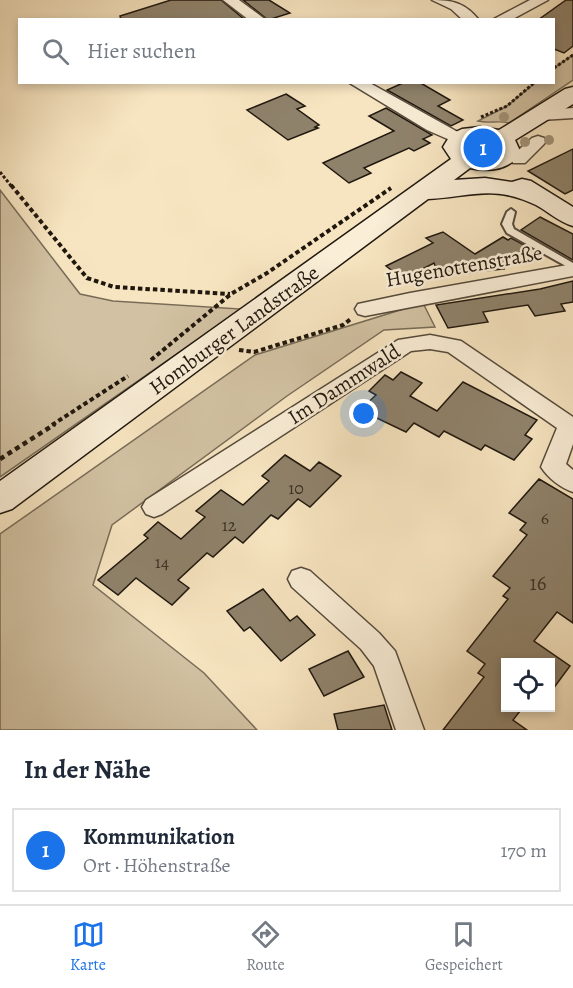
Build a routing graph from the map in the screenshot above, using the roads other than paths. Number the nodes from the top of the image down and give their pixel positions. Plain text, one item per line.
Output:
1 (228, 0) edge
2 (439, 0) edge
3 (541, 0) edge
4 (257, 18) edge
5 (470, 18) edge
6 (503, 18) edge
7 (365, 84) edge
8 (380, 87) edge
9 (573, 94) edge
10 (573, 113) edge
11 (541, 115) junction
12 (538, 141) dead end
13 (463, 149) junction
14 (505, 154) junction
15 (418, 195) junction
16 (538, 198) junction
17 (511, 212) dead end
18 (573, 218) edge
19 (573, 269) edge
20 (365, 309) road end
21 (573, 483) edge
22 (0, 499) edge
23 (154, 507) dead end
24 (301, 579) dead end
25 (410, 730) edge

1 - 4 street
2 - 5 street
3 - 6 street
7 - 8 street
8 - 13 street
9 - 11 street
10 - 11 street
11 - 14 street
12 - 14 street
13 - 14 street
13 - 15 street, Homburger Landstraße
14 - 16 street
15 - 16 street
15 - 22 street, Homburger Landstraße
16 - 18 street
17 - 19 lane
19 - 20 street, Hugenottenstraße
21 - 23 street, Im Dammwald
24 - 25 street

